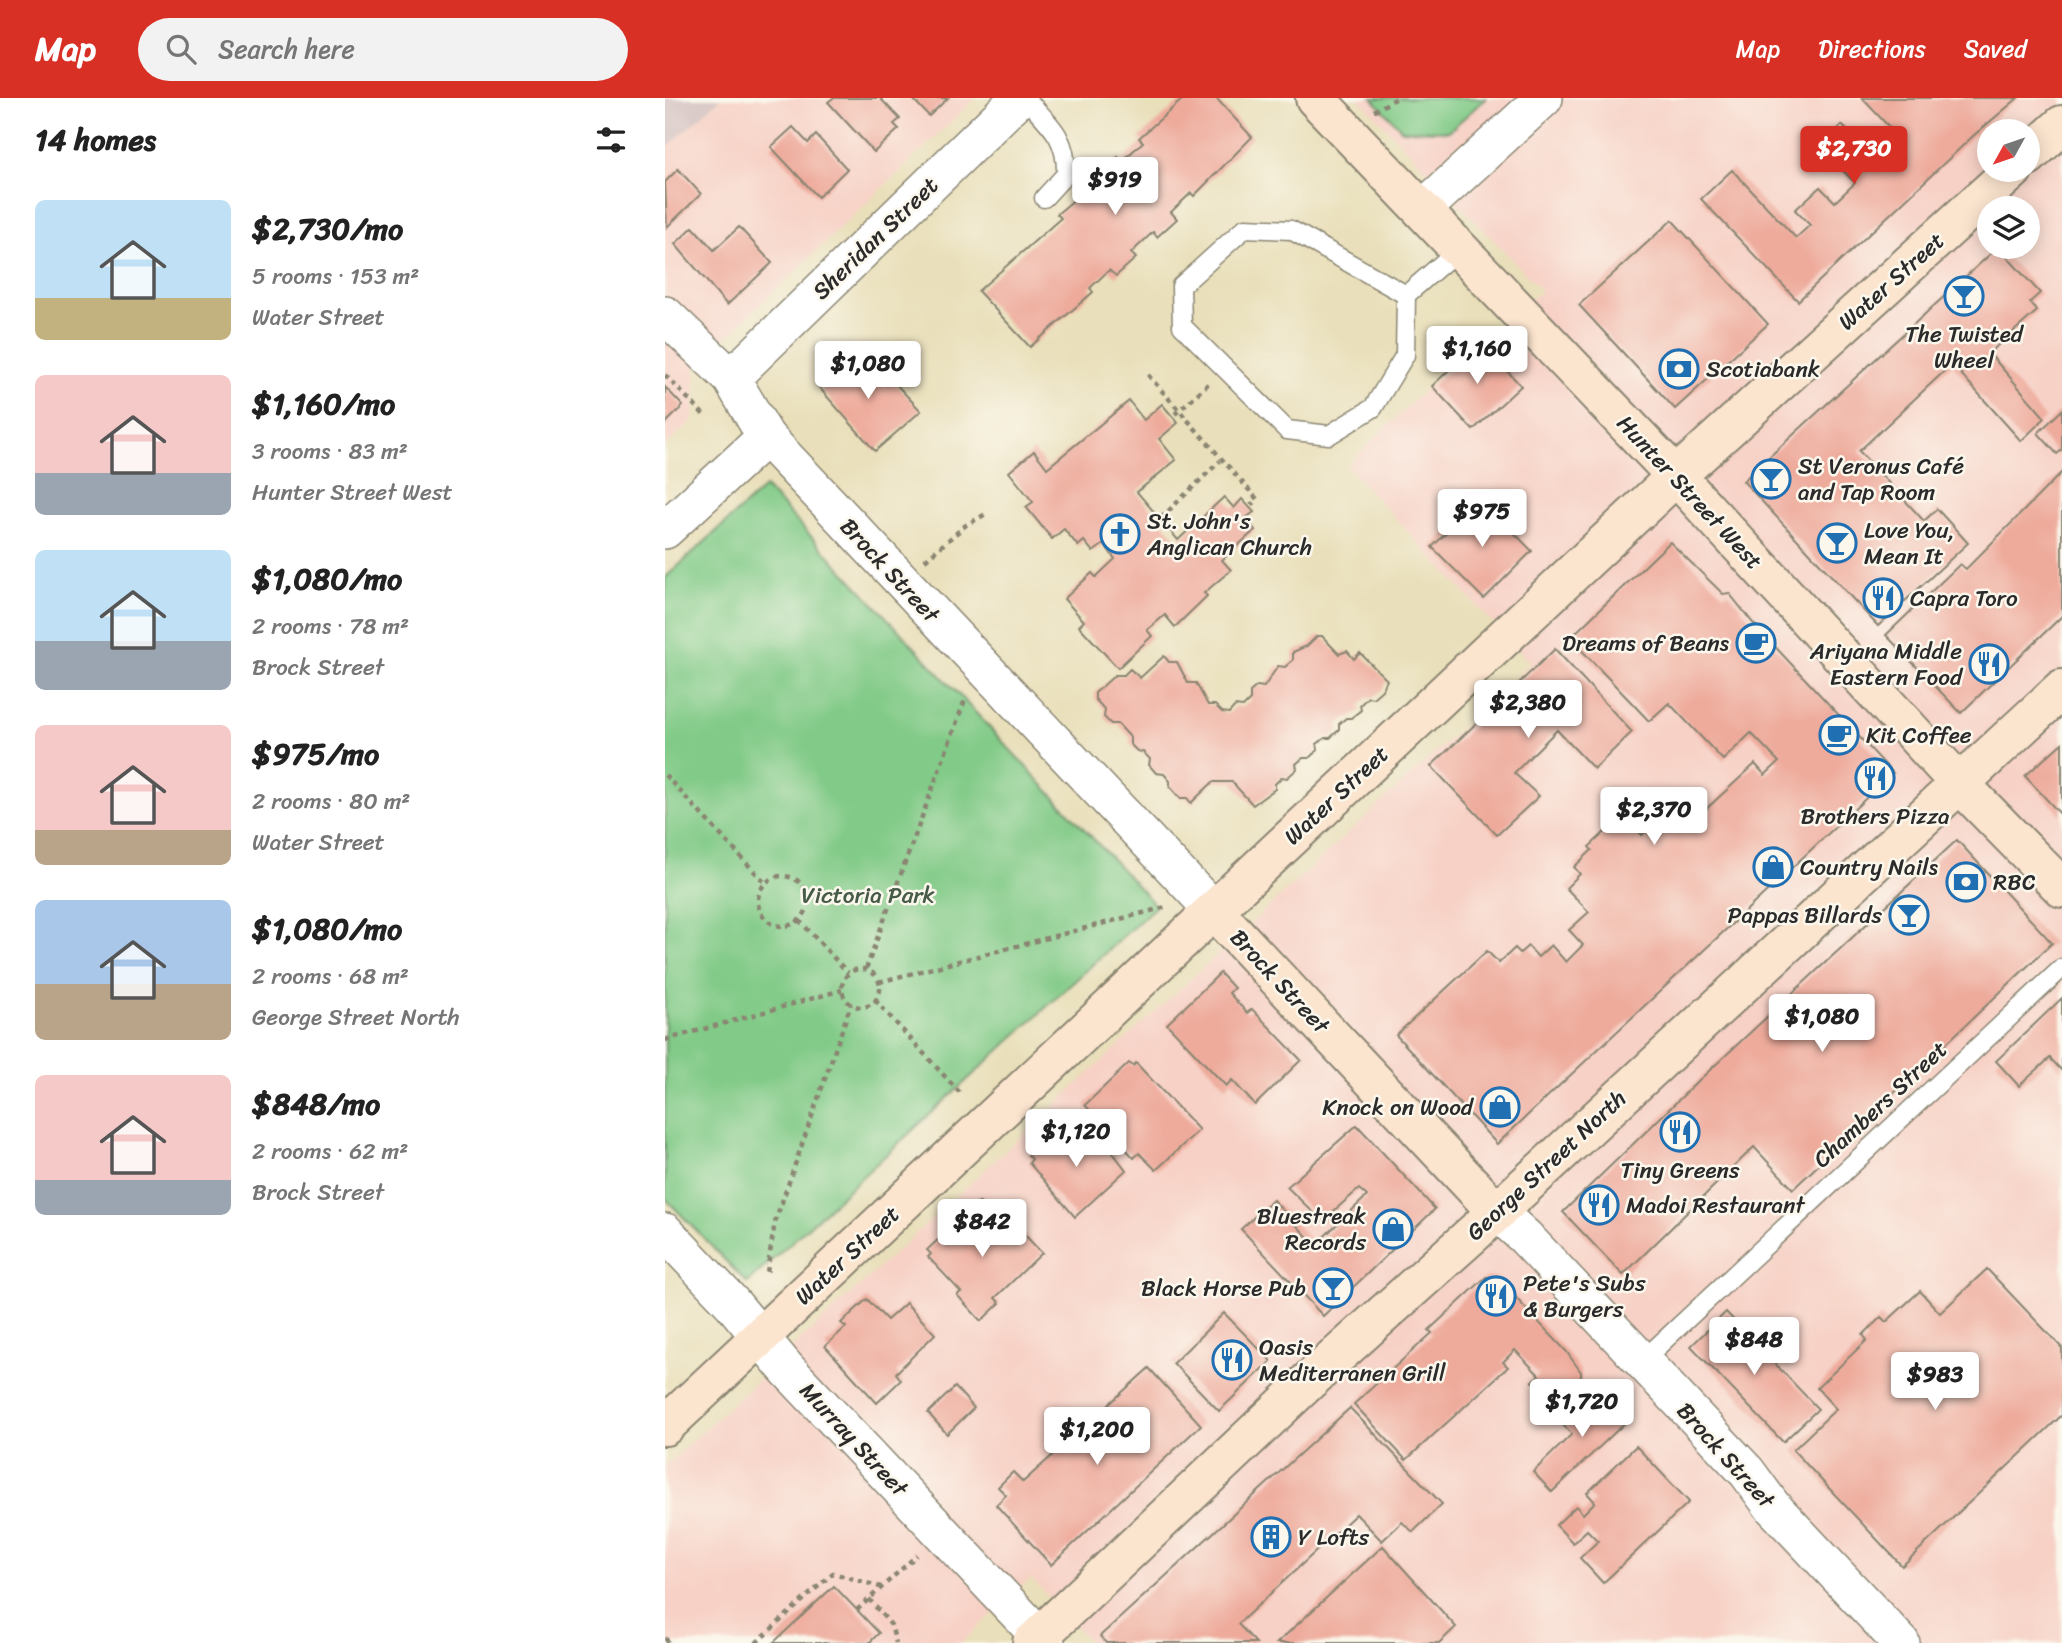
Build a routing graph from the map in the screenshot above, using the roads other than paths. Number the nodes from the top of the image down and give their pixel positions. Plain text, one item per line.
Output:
1 (1019, 98) edge
2 (1025, 98) edge
3 (1315, 98) edge
4 (1543, 98) edge
5 (2062, 125) edge
6 (2041, 144) edge
7 (2000, 182) edge
8 (1044, 198) dead end
9 (1423, 209) junction
10 (1459, 248) junction
11 (1406, 295) junction
12 (665, 315) edge
13 (731, 378) junction
14 (766, 437) junction
15 (1676, 476) junction
16 (665, 530) edge
17 (2062, 689) edge
18 (1959, 783) junction
19 (2062, 888) edge
20 (1214, 911) junction
21 (2062, 968) edge
22 (1496, 1212) junction
23 (665, 1232) edge
24 (761, 1336) junction
25 (1641, 1362) junction
26 (665, 1426) edge
27 (1039, 1641) edge
28 (1901, 1643) edge

1 - 13 street, Sheridan Street
2 - 8 lane
3 - 9 main road, Hunter Street West
4 - 9 street
5 - 6 main road
7 - 15 main road, Water Street
9 - 10 main road, Hunter Street West
10 - 11 lane
10 - 15 main road, Hunter Street West
11 - 11 lane
12 - 13 street, Brock Street
13 - 14 street, Brock Street
14 - 16 street
14 - 20 street, Brock Street
15 - 18 main road, Hunter Street West
15 - 20 main road, Water Street
17 - 18 main road, George Street North
18 - 19 main road, Hunter Street West
18 - 22 main road, George Street North
20 - 22 main road, Brock Street
20 - 24 main road, Water Street
21 - 25 lane, Chambers Street
22 - 25 street, Brock Street
22 - 27 main road, George Street North
23 - 24 street, Murray Street
24 - 26 main road, Water Street
24 - 27 street, Murray Street
25 - 28 street, Brock Street

